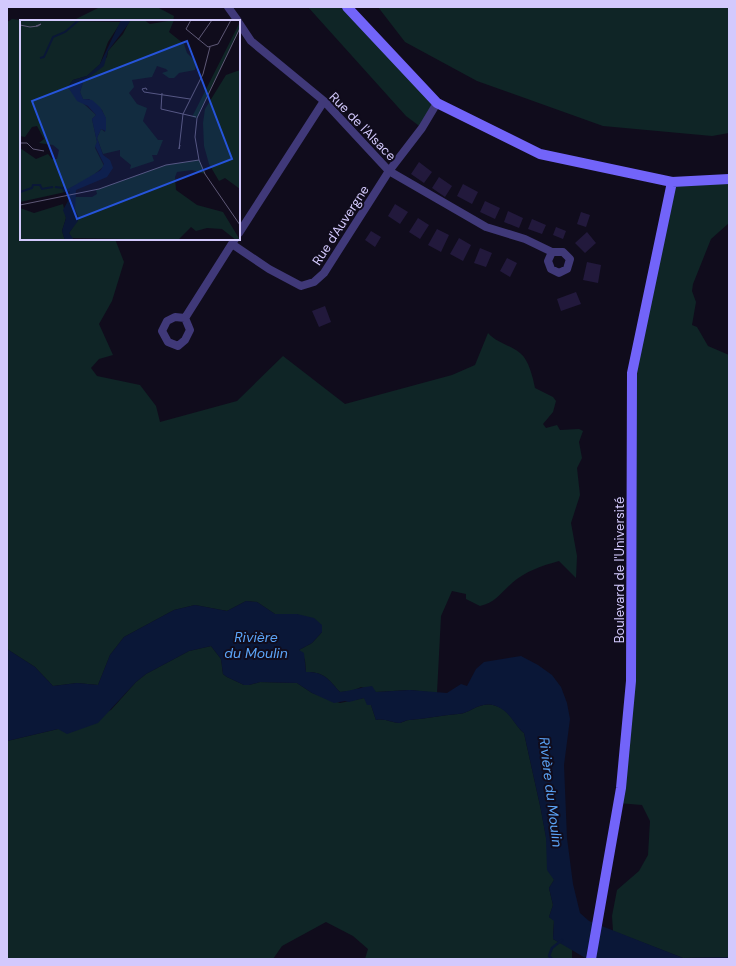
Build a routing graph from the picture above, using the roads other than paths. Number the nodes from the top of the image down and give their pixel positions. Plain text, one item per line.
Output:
1 (228, 7) edge
2 (347, 7) edge
3 (237, 20) edge
4 (240, 25) edge
5 (324, 101) junction
6 (437, 103) junction
7 (389, 171) junction
8 (729, 179) edge
9 (672, 182) junction
10 (240, 231) edge
11 (234, 242) edge
12 (552, 252) dead end
13 (185, 318) dead end
14 (591, 959) edge

1 - 3 street, Rue de l'Alsace
2 - 6 main road
4 - 5 street, Rue de l'Alsace
5 - 7 street, Rue de l'Alsace
5 - 10 street
6 - 7 street, Rue d'Auvergne
6 - 9 main road
7 - 11 street, Rue d'Auvergne
7 - 12 street, Rue de l'Alsace
8 - 9 main road
9 - 14 main road, Boulevard de l'Université
11 - 13 street

